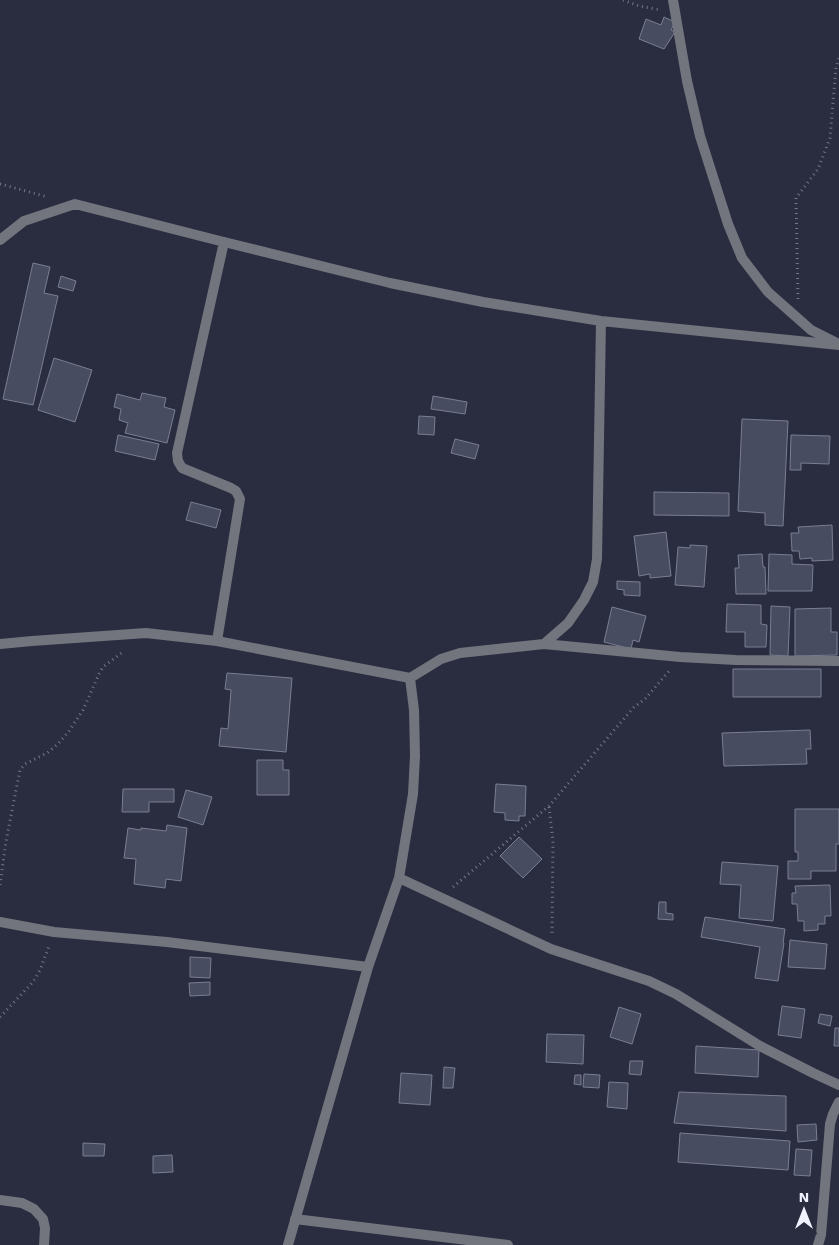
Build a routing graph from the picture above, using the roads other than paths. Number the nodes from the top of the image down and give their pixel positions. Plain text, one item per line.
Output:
1 (673, 0) edge
2 (0, 240) edge
3 (224, 242) junction
4 (601, 321) junction
5 (839, 344) edge
6 (217, 641) junction
7 (0, 644) edge
8 (544, 644) junction
9 (839, 661) edge
10 (410, 678) junction
11 (398, 878) junction
12 (0, 922) edge
13 (368, 967) junction
14 (839, 1085) edge
15 (839, 1102) edge
16 (0, 1200) edge
17 (295, 1219) junction
18 (44, 1245) edge
19 (288, 1245) edge
20 (508, 1245) edge
21 (818, 1245) edge

1 - 5 street
2 - 3 street
3 - 4 street
3 - 6 street
4 - 5 street
4 - 8 street
6 - 7 street
6 - 10 street
8 - 9 street
8 - 10 street
10 - 11 street
11 - 13 street
11 - 14 street
12 - 13 street
13 - 17 street
15 - 21 street
16 - 18 street
17 - 19 street
17 - 20 street

